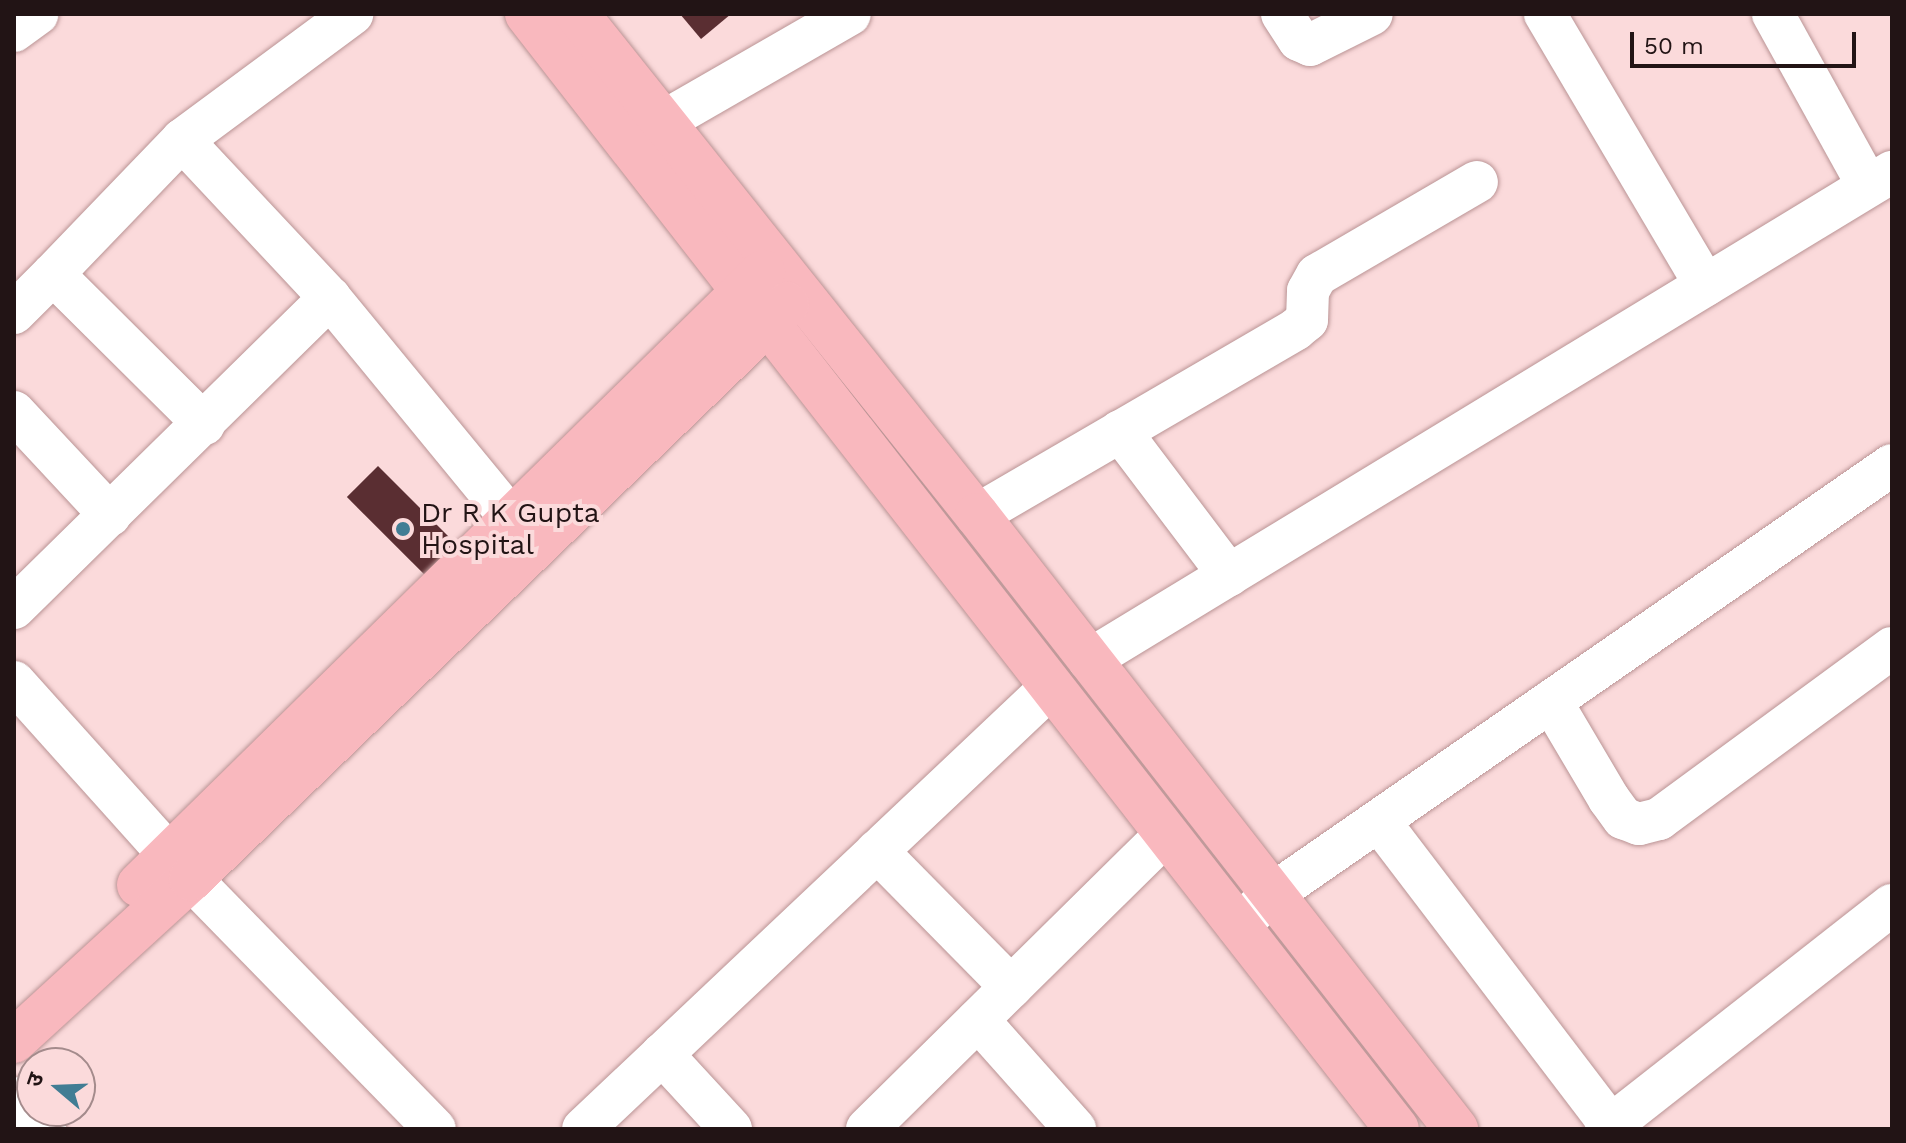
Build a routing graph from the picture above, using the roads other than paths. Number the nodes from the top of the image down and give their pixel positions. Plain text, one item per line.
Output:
1 (37, 14) edge
2 (352, 14) edge
3 (527, 14) edge
4 (577, 14) edge
5 (850, 14) edge
6 (1282, 14) edge
7 (1372, 14) edge
8 (1545, 14) edge
9 (1773, 14) edge
10 (14, 31) edge
11 (644, 133) junction
12 (182, 140) junction
13 (1880, 179) edge
14 (1477, 182) dead end
15 (53, 274) junction
16 (1705, 285) junction
17 (769, 293) junction
18 (330, 298) junction
19 (14, 313) edge
20 (14, 412) edge
21 (204, 424) junction
22 (1120, 431) junction
23 (1891, 466) edge
24 (110, 515) junction
25 (977, 515) junction
26 (509, 516) junction
27 (1229, 575) junction
28 (14, 608) edge
29 (1892, 648) edge
30 (1089, 660) junction
31 (14, 682) edge
32 (1051, 687) junction
33 (1551, 701) junction
34 (1379, 821) junction
35 (1166, 834) junction
36 (877, 851) junction
37 (181, 868) junction
38 (1271, 895) junction
39 (1892, 905) edge
40 (1238, 926) junction
41 (1011, 987) junction
42 (14, 1001) edge
43 (978, 1020) junction
44 (14, 1041) edge
45 (662, 1054) junction
46 (14, 1098) edge
47 (1610, 1128) edge
48 (45, 1129) edge
49 (435, 1129) edge
50 (583, 1129) edge
51 (731, 1129) edge
52 (867, 1129) edge
53 (1075, 1129) edge
54 (1397, 1129) edge
55 (1456, 1129) edge

1 - 10 street
2 - 12 street
3 - 11 main road
4 - 11 main road
5 - 11 street
6 - 7 street
8 - 16 street
9 - 13 street
11 - 17 main road
12 - 15 street
12 - 18 street
13 - 16 street
14 - 22 street
15 - 19 street
15 - 21 street
16 - 27 street
17 - 25 main road
17 - 26 main road
17 - 32 main road
17 - 37 main road
18 - 21 street
18 - 26 street
20 - 24 street
21 - 24 street
22 - 25 street
22 - 27 street
23 - 33 street
24 - 28 street
25 - 30 main road
26 - 37 main road
27 - 30 street
29 - 33 street
30 - 38 main road
31 - 37 street
32 - 35 main road
32 - 36 street
33 - 34 street
34 - 38 street
34 - 47 street
35 - 40 main road
35 - 41 street
36 - 41 street
36 - 45 street
37 - 42 main road
37 - 44 main road
37 - 49 street
38 - 40 street
38 - 55 main road
39 - 47 street
40 - 54 main road
41 - 43 street
43 - 52 street
43 - 53 street
45 - 50 street
45 - 51 street
46 - 48 street

